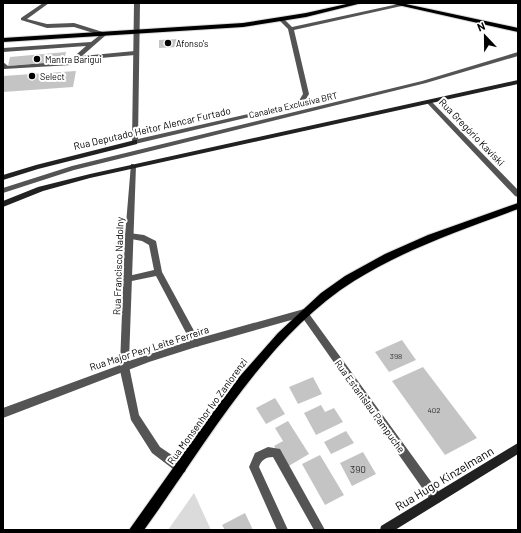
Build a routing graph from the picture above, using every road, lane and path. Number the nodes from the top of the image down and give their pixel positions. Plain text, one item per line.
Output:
1 (46, 3) edge
2 (137, 3) edge
3 (359, 3) edge
4 (392, 3) edge
5 (403, 5) junction
6 (282, 20) junction
7 (291, 29) junction
8 (518, 30) edge
9 (136, 32) junction
10 (104, 34) junction
11 (3, 40) edge
12 (92, 44) junction
13 (3, 50) edge
14 (135, 53) junction
15 (518, 54) edge
16 (76, 58) junction
17 (3, 64) edge
18 (518, 82) edge
19 (429, 102) junction
20 (135, 142) junction
21 (133, 166) junction
22 (3, 178) edge
23 (3, 191) edge
24 (518, 194) edge
25 (3, 204) edge
26 (518, 206) edge
27 (129, 236) junction
28 (158, 272) junction
29 (127, 279) junction
30 (304, 313) junction
31 (196, 343) junction
32 (124, 366) junction
33 (3, 413) edge
34 (518, 448) edge
35 (180, 468) junction
36 (436, 498) junction
37 (136, 530) edge
38 (283, 530) edge
39 (320, 530) edge
40 (384, 530) edge

1 - 10 street
2 - 9 street
3 - 6 main road
4 - 5 main road
5 - 7 street
5 - 8 main road
6 - 7 street
6 - 9 main road
7 - 20 street, Rua Deputado Heitor Alencar Furtado
9 - 10 main road
9 - 14 street
10 - 11 main road
10 - 12 street
12 - 13 street
12 - 16 street
14 - 16 street
14 - 20 street
15 - 23 street, Canaleta Exclusiva BRT
16 - 17 street
18 - 19 street
19 - 21 street
19 - 24 street, Rua Gregório Kaviski
20 - 22 street, Rua Deputado Heitor Alencar Furtado
21 - 25 street
21 - 27 street, Rua Francisco Nadolny
26 - 30 main road, Rua Monsenhor Ivo Zanlorenzi
27 - 28 street
27 - 29 street, Rua Francisco Nadolny
28 - 29 street
28 - 31 street
29 - 32 street, Rua Francisco Nadolny
30 - 31 street, Rua Major Pery Leite Ferreira
30 - 35 main road, Rua Monsenhor Ivo Zanlorenzi
30 - 36 street, Rua Estanislau Pampuche
31 - 32 street, Rua Major Pery Leite Ferreira
32 - 33 street, Rua Major Pery Leite Ferreira
32 - 35 street, Rua Francisco Nadolny
34 - 36 street, Rua Hugo Kinzelmann
35 - 37 main road, Rua Monsenhor Ivo Zanlorenzi
36 - 40 street, Rua Hugo Kinzelmann
38 - 39 street

